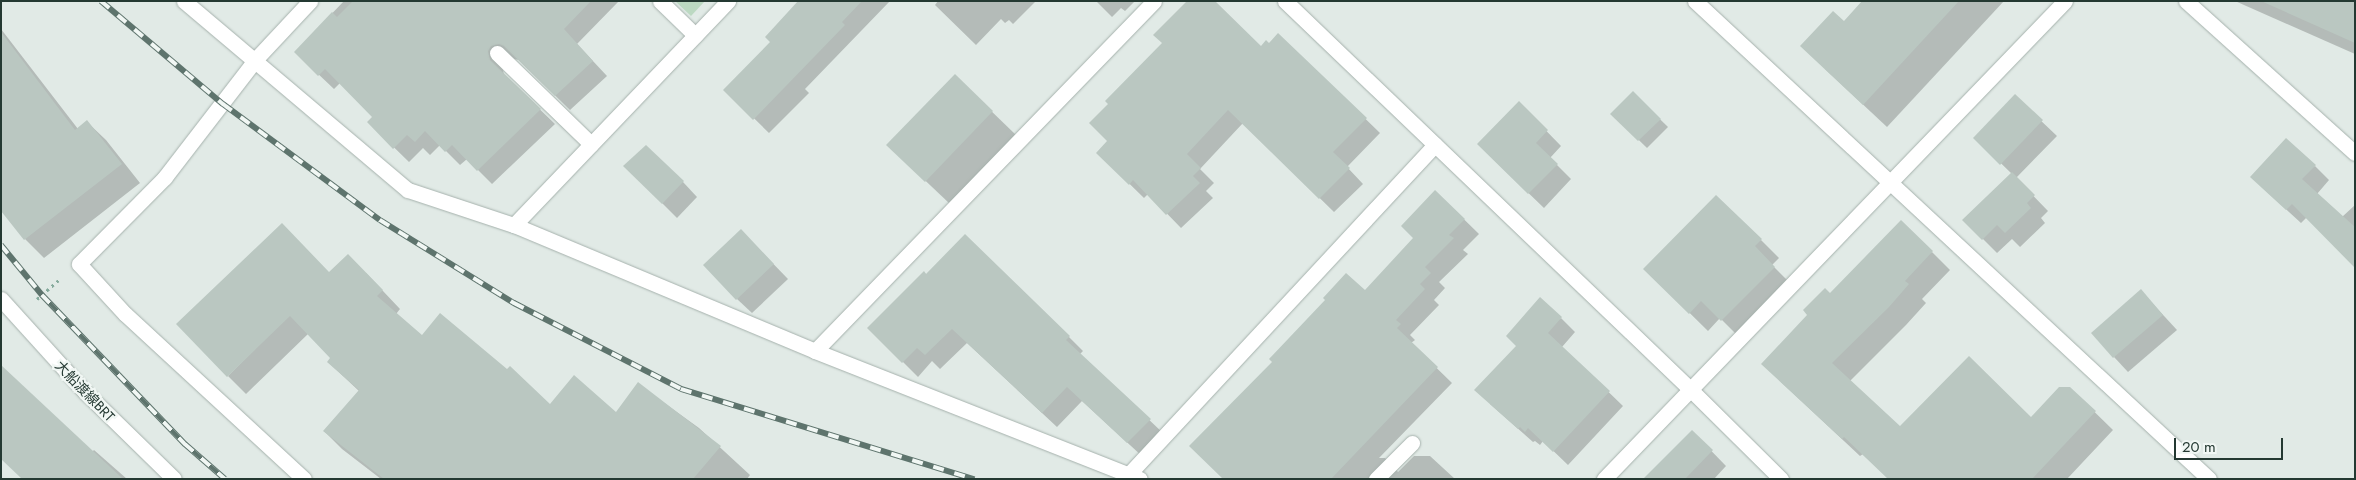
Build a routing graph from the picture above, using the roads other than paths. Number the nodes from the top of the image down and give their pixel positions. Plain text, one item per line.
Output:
1 (184, 1) edge
2 (310, 1) edge
3 (660, 1) edge
4 (728, 1) edge
5 (1154, 1) edge
6 (1285, 1) edge
7 (1695, 1) edge
8 (2065, 1) edge
9 (2186, 1) edge
10 (695, 35) junction
11 (497, 53) dead end
12 (255, 60) junction
13 (591, 144) junction
14 (1435, 145) junction
15 (2355, 153) edge
16 (1890, 182) junction
17 (514, 225) junction
18 (1, 299) edge
19 (815, 351) junction
20 (1690, 389) junction
21 (1412, 443) dead end
22 (1134, 477) edge
23 (174, 479) edge
24 (304, 479) edge
25 (1376, 479) edge
26 (1604, 479) edge
27 (1781, 479) edge
28 (2209, 479) edge

1 - 12 street
2 - 12 street
3 - 10 street
4 - 10 street
5 - 19 street
6 - 14 street
7 - 16 street
8 - 16 street
9 - 15 street
10 - 13 street
11 - 13 street
12 - 17 street
12 - 24 street
13 - 17 street
14 - 20 street
14 - 22 street
16 - 20 street
16 - 28 street
17 - 19 street
18 - 23 street, 大船渡線BRT
19 - 22 street
20 - 26 street
20 - 27 street
21 - 25 street

